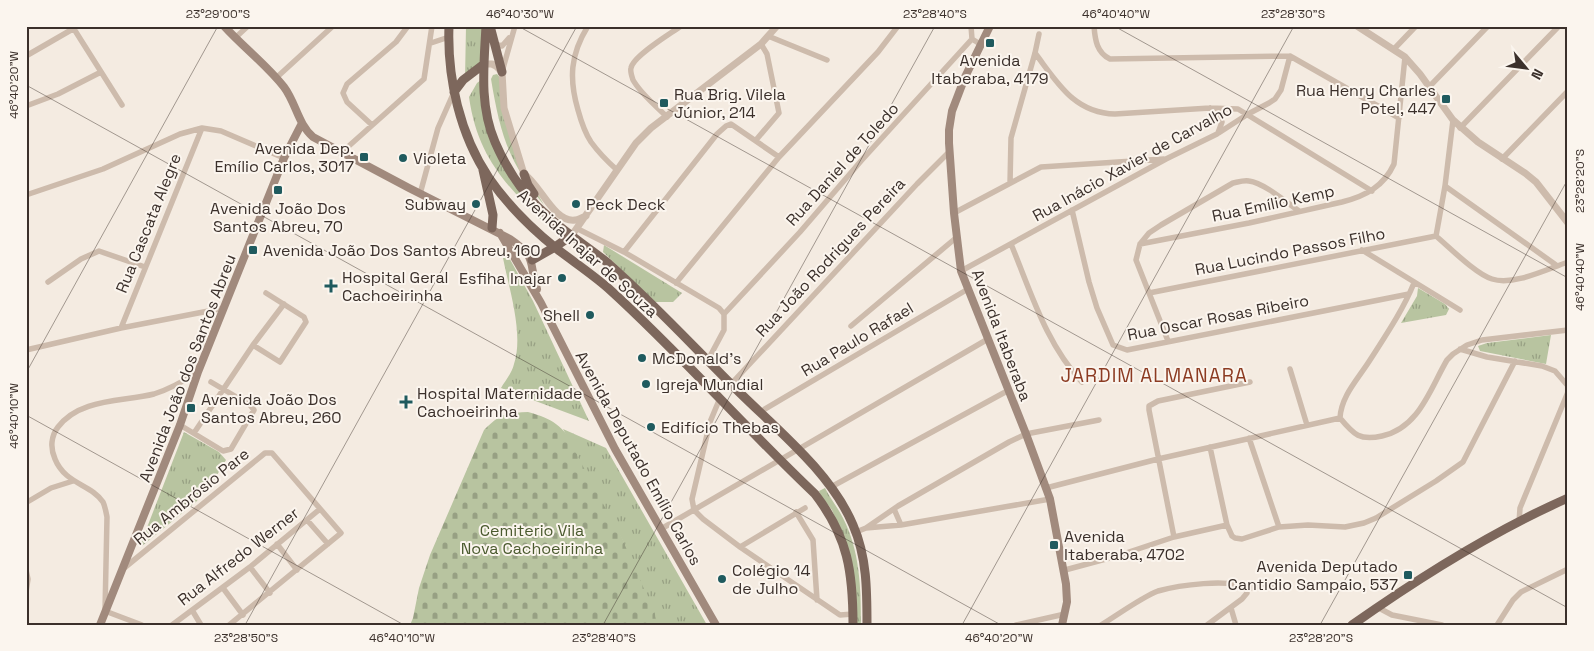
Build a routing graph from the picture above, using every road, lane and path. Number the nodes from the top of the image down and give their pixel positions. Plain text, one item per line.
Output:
1 (224, 26) edge
2 (248, 26) edge
3 (333, 26) edge
4 (408, 26) edge
5 (432, 26) edge
6 (449, 26) edge
7 (486, 26) edge
8 (490, 26) edge
9 (515, 26) edge
10 (588, 26) edge
11 (681, 26) edge
12 (777, 26) edge
13 (898, 26) edge
14 (971, 26) edge
15 (990, 26) edge
16 (1357, 26) edge
17 (1416, 26) edge
18 (1488, 26) edge
19 (1559, 26) edge
20 (76, 28) edge
21 (1095, 30) edge
22 (1039, 34) dead end
23 (768, 36) junction
24 (449, 37) junction
25 (511, 37) junction
26 (235, 38) junction
27 (972, 39) junction
28 (431, 42) junction
29 (495, 44) junction
30 (761, 44) junction
31 (980, 44) junction
32 (1394, 49) junction
33 (1035, 54) junction
34 (26, 56) edge
35 (1290, 56) junction
36 (1405, 57) junction
37 (827, 60) dead end
38 (484, 64) junction
39 (101, 72) junction
40 (502, 72) junction
41 (276, 78) junction
42 (1429, 87) junction
43 (1568, 91) edge
44 (454, 92) junction
45 (122, 105) dead end
46 (26, 106) edge
47 (1210, 108) junction
48 (1248, 114) junction
49 (667, 117) junction
50 (1398, 118) junction
51 (1452, 120) junction
52 (302, 124) junction
53 (372, 125) junction
54 (202, 128) junction
55 (1460, 128) junction
56 (1217, 134) junction
57 (756, 140) junction
58 (950, 150) junction
59 (341, 153) junction
60 (779, 157) junction
61 (284, 158) junction
62 (1166, 159) junction
63 (1502, 159) junction
64 (482, 165) junction
65 (618, 170) junction
66 (524, 174) junction
67 (1010, 182) junction
68 (1445, 186) junction
69 (1372, 191) junction
70 (420, 194) junction
71 (26, 195) edge
72 (1072, 210) junction
73 (1300, 211) junction
74 (954, 213) junction
75 (586, 216) junction
76 (1568, 223) edge
77 (559, 226) junction
78 (496, 231) junction
79 (575, 232) junction
80 (1436, 236) junction
81 (957, 237) junction
82 (1011, 244) junction
83 (1140, 244) junction
84 (555, 247) junction
85 (1362, 250) junction
86 (624, 252) junction
87 (532, 260) junction
88 (1568, 262) edge
89 (1556, 266) junction
90 (145, 267) junction
91 (961, 271) junction
92 (48, 282) dead end
93 (676, 283) junction
94 (1414, 283) junction
95 (968, 289) junction
96 (266, 293) dead end
97 (1149, 293) junction
98 (1410, 294) junction
99 (541, 302) junction
100 (284, 304) junction
101 (224, 308) junction
102 (1460, 310) dead end
103 (724, 314) junction
104 (851, 326) dead end
105 (121, 328) junction
106 (1568, 330) edge
107 (988, 339) junction
108 (1168, 342) junction
109 (253, 345) junction
110 (1460, 349) junction
111 (26, 350) edge
112 (708, 360) junction
113 (1515, 361) junction
114 (1290, 368) dead end
115 (198, 372) junction
116 (211, 382) dead end
117 (1082, 382) dead end
118 (1250, 382) dead end
119 (731, 384) junction
120 (1568, 386) edge
121 (223, 389) junction
122 (1009, 390) junction
123 (1568, 392) edge
124 (720, 398) junction
125 (760, 412) junction
126 (1340, 418) junction
127 (1099, 420) dead end
128 (180, 425) junction
129 (1307, 425) junction
130 (194, 433) junction
131 (1026, 434) junction
132 (1249, 438) junction
133 (1210, 447) junction
134 (797, 450) junction
135 (1158, 459) junction
136 (781, 460) junction
137 (73, 481) junction
138 (830, 486) junction
139 (1046, 488) junction
140 (815, 494) junction
141 (1568, 498) edge
142 (1050, 499) junction
143 (29, 501) dead end
144 (805, 508) dead end
145 (320, 509) junction
146 (894, 509) junction
147 (694, 510) junction
148 (796, 512) junction
149 (307, 520) junction
150 (1519, 523) junction
151 (901, 525) junction
152 (1226, 525) junction
153 (1279, 527) junction
154 (866, 528) junction
155 (660, 529) junction
156 (856, 532) junction
157 (1174, 537) junction
158 (277, 544) junction
159 (328, 544) junction
160 (740, 547) junction
161 (250, 567) junction
162 (124, 569) junction
163 (1568, 569) edge
164 (26, 570) edge
165 (298, 570) junction
166 (1064, 570) junction
167 (1278, 583) dead end
168 (223, 588) junction
169 (1246, 589) junction
170 (26, 592) edge
171 (270, 593) junction
172 (817, 600) junction
173 (1377, 607) junction
174 (1231, 608) junction
175 (192, 610) junction
176 (105, 611) junction
177 (853, 614) junction
178 (1066, 614) junction
179 (243, 615) junction
180 (100, 625) edge
181 (142, 625) edge
182 (172, 625) edge
183 (201, 625) edge
184 (229, 625) edge
185 (716, 625) edge
186 (852, 625) edge
187 (867, 625) edge
188 (1016, 625) edge
189 (1062, 625) edge
190 (1101, 625) edge
191 (1208, 625) edge
192 (1236, 625) edge
193 (1352, 625) edge
194 (1442, 625) edge
195 (1497, 625) edge

1 - 26 main road
2 - 26 street
3 - 41 street
4 - 53 street
5 - 28 street
6 - 24 main road, Avenida Inajar de Souza
7 - 38 main road, Avenida Inajar de Souza
8 - 29 main road
9 - 25 street
10 - 65 street
11 - 49 street
12 - 23 street
13 - 60 street
14 - 27 street
15 - 31 main road, Avenida Itaberaba
16 - 32 street
17 - 32 street
18 - 42 street
19 - 55 street
20 - 34 street
20 - 39 street
21 - 35 street
22 - 33 street
23 - 30 street
23 - 37 street
24 - 28 street
24 - 44 main road, Avenida Inajar de Souza
25 - 29 street
25 - 40 street
26 - 41 main road
27 - 31 street
27 - 103 street, Rua Daniel de Toledo
28 - 53 street
29 - 40 main road
30 - 49 street
30 - 57 street
31 - 58 main road, Avenida Itaberaba
32 - 36 street
33 - 47 street
33 - 67 street
35 - 48 street, Rua Inácio Xavier de Carvalho
35 - 50 street
36 - 42 street
36 - 50 street, Rua Emílio Kemp
38 - 40 street
38 - 44 main road
38 - 77 main road, Avenida Inajar de Souza
39 - 45 street
39 - 46 street
40 - 66 street
41 - 52 main road
42 - 51 street
43 - 63 street
44 - 64 main road, Avenida Inajar de Souza
44 - 70 street
47 - 48 street
47 - 56 street
48 - 56 street, Rua Inácio Xavier de Carvalho
48 - 69 street
49 - 65 street
50 - 69 street, Rua Emílio Kemp
51 - 55 street
51 - 68 street
52 - 59 main road
52 - 61 main road, Avenida João dos Santos Abreu
53 - 59 street
54 - 61 street
54 - 71 street
54 - 90 street, Rua Cascata Alegre
55 - 63 street
56 - 62 street, Rua Inácio Xavier de Carvalho
57 - 60 street
57 - 86 street
58 - 74 main road, Avenida Itaberaba
58 - 119 street, Rua João Rodrigues Pereira
59 - 70 main road
60 - 93 street
61 - 101 main road, Avenida João dos Santos Abreu
62 - 67 street
62 - 72 street, Rua Inácio Xavier de Carvalho
63 - 76 street
64 - 78 main road
64 - 84 main road, Avenida Inajar de Souza
65 - 75 street
66 - 75 street
66 - 77 main road
67 - 74 street
68 - 80 street
68 - 89 street
69 - 73 street, Rua Emílio Kemp
70 - 78 main road
72 - 82 street, Rua Inácio Xavier de Carvalho
72 - 108 street, Rua Oscar Rosas Ribeiro
73 - 83 street, Rua Emílio Kemp
73 - 83 street
74 - 81 main road, Avenida Itaberaba
75 - 79 street
77 - 79 main road, Avenida Inajar de Souza
78 - 87 main road
78 - 99 main road, Avenida Deputado Emílio Carlos
79 - 84 main road
79 - 86 street
79 - 112 main road, Avenida Inajar de Souza
80 - 85 street, Rua Lucindo Passos Filho
80 - 89 street
81 - 91 main road, Avenida Itaberaba
81 - 104 street
82 - 91 street, Rua Inácio Xavier de Carvalho
82 - 117 street
83 - 97 street
84 - 87 main road
84 - 124 main road, Avenida Inajar de Souza
85 - 94 street
85 - 97 street, Rua Lucindo Passos Filho
86 - 93 street
87 - 99 main road, Avenida Deputado Emílio Carlos
88 - 89 street
90 - 92 street
90 - 105 street, Rua Cascata Alegre
91 - 95 main road, Avenida Itaberaba
93 - 103 street
94 - 98 street
94 - 102 street
95 - 107 main road, Avenida Itaberaba
95 - 125 street, Rua Paulo Rafael
96 - 100 street
97 - 108 street
98 - 108 street, Rua Oscar Rosas Ribeiro
98 - 126 street
99 - 155 main road, Avenida Deputado Emílio Carlos
100 - 109 street
100 - 109 street
101 - 105 street
101 - 115 main road, Avenida João dos Santos Abreu
103 - 112 street
105 - 111 street
106 - 110 street
107 - 122 main road, Avenida Itaberaba
107 - 134 street
109 - 121 street
110 - 113 street
110 - 126 street
112 - 119 main road, Avenida Inajar de Souza
113 - 120 street
113 - 153 street
114 - 129 street
115 - 128 main road, Avenida João dos Santos Abreu
115 - 137 street
116 - 121 street
118 - 135 street
119 - 125 main road, Avenida Inajar de Souza
121 - 130 street
121 - 130 street
122 - 131 main road, Avenida Itaberaba
122 - 138 street
123 - 150 street
124 - 136 main road, Avenida Inajar de Souza
124 - 147 street
125 - 134 main road, Avenida Inajar de Souza
126 - 129 street
127 - 131 street
128 - 130 street
128 - 162 main road, Avenida João dos Santos Abreu
129 - 132 street
131 - 139 main road, Avenida Itaberaba
131 - 146 street
132 - 133 street
132 - 153 street
133 - 135 street
133 - 152 street
134 - 136 street
134 - 138 main road, Avenida Inajar de Souza
135 - 139 street
135 - 157 street
136 - 140 main road, Avenida Inajar de Souza
136 - 147 street
137 - 143 street
137 - 176 street
138 - 140 main road
138 - 156 main road, Avenida Inajar de Souza
139 - 142 main road, Avenida Itaberaba
140 - 177 main road, Avenida Inajar de Souza
141 - 150 main road
142 - 151 street
142 - 166 main road, Avenida Itaberaba
144 - 148 street
145 - 149 street, Rua Alfredo Werner
145 - 159 street
145 - 162 street, Rua Ambrósio Pare
146 - 151 street
146 - 154 street
147 - 155 street
147 - 160 street
148 - 160 street
148 - 172 street
149 - 158 street, Rua Alfredo Werner
149 - 159 street
150 - 173 main road
151 - 154 street
152 - 153 street
152 - 157 street
154 - 156 street
155 - 185 main road, Avenida Deputado Emílio Carlos
156 - 187 main road, Avenida Inajar de Souza
157 - 166 street
158 - 161 street, Rua Alfredo Werner
158 - 165 street
159 - 165 street
160 - 172 street
161 - 168 street, Rua Alfredo Werner
161 - 171 street
162 - 176 main road, Avenida João dos Santos Abreu
163 - 195 street
164 - 170 street
165 - 171 street
166 - 178 main road, Avenida Itaberaba
167 - 169 street
168 - 175 street, Rua Alfredo Werner
168 - 179 street
169 - 174 street
169 - 190 street
171 - 179 street
172 - 177 street
173 - 193 main road
173 - 194 street
174 - 191 street
174 - 192 street
175 - 182 street, Rua Alfredo Werner
175 - 183 street
176 - 180 main road, Avenida João dos Santos Abreu
176 - 181 street
177 - 186 main road, Avenida Inajar de Souza
178 - 188 street
178 - 189 main road, Avenida Itaberaba
179 - 184 street

